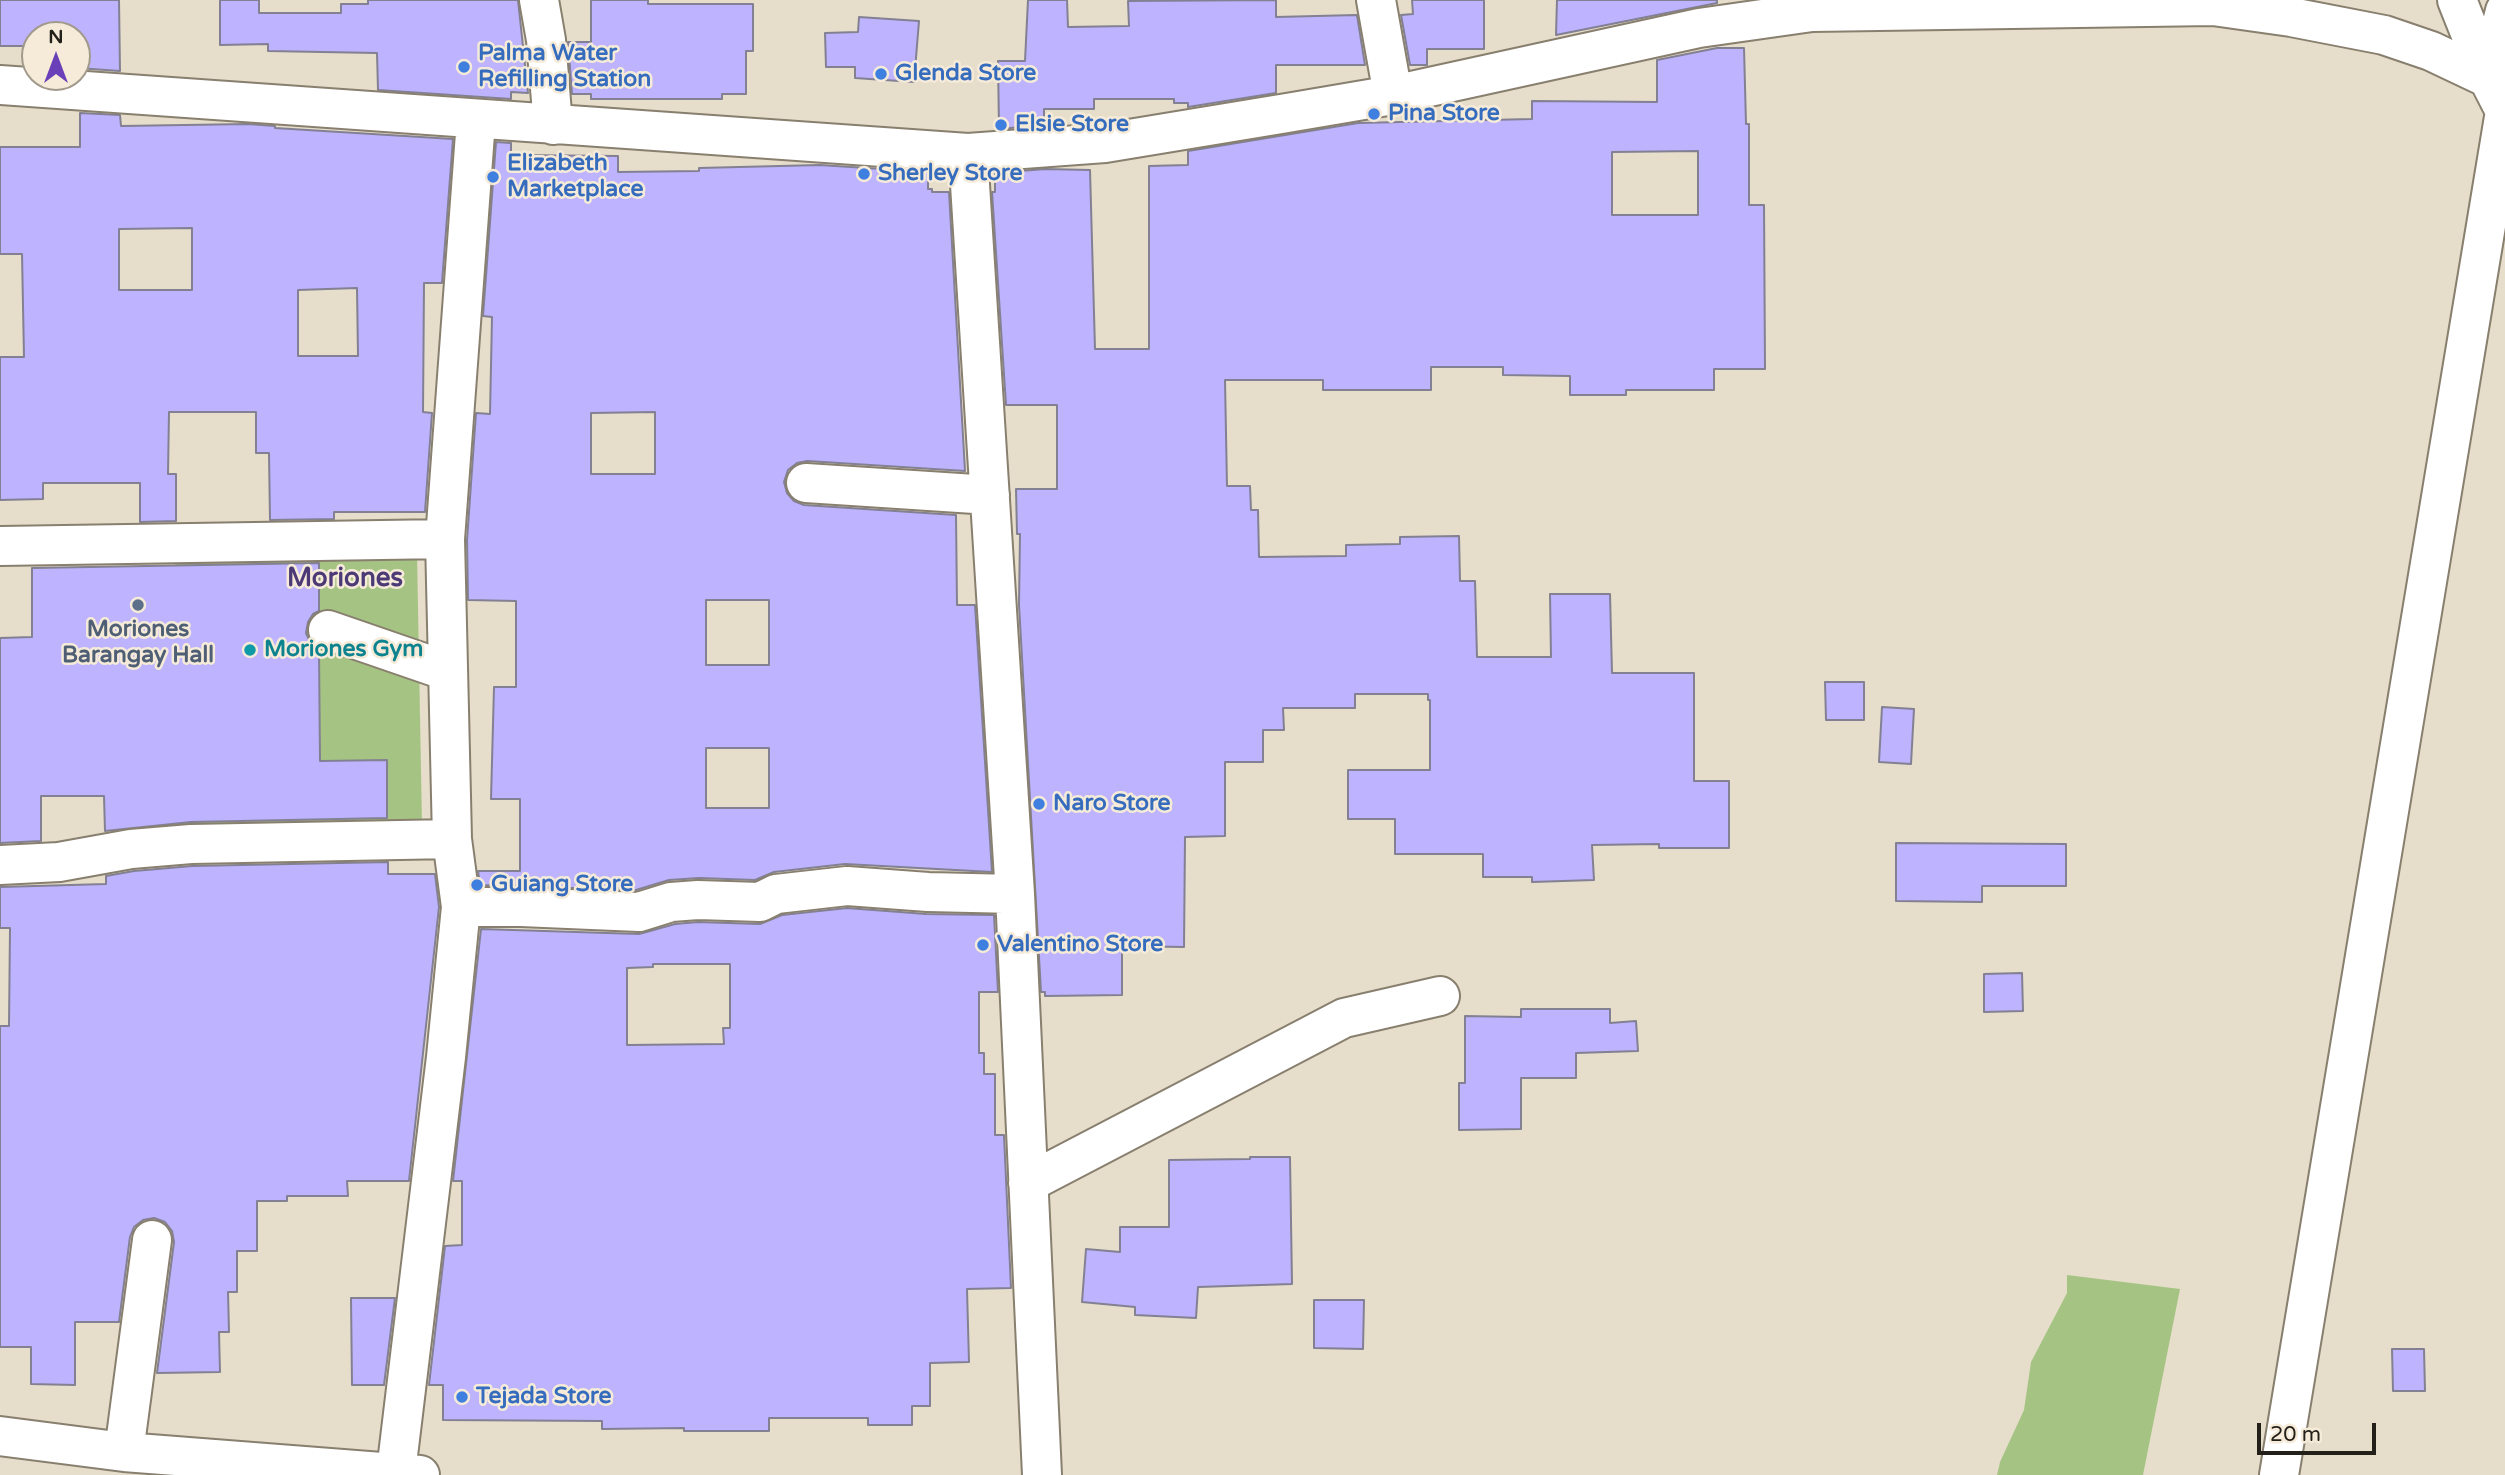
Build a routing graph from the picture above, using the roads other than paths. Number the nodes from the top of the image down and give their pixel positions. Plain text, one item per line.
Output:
1 (539, 0) edge
2 (1376, 0) edge
3 (2458, 0) edge
4 (2505, 11) edge
5 (2488, 78) junction
6 (0, 85) edge
7 (1393, 96) junction
8 (476, 120) junction
9 (554, 125) junction
10 (968, 153) junction
11 (806, 483) dead end
12 (990, 495) junction
13 (445, 539) junction
14 (0, 546) edge
15 (328, 630) dead end
16 (447, 671) junction
17 (452, 839) junction
18 (0, 865) edge
19 (1015, 894) junction
20 (461, 907) junction
21 (1440, 996) dead end
22 (1028, 1183) junction
23 (152, 1240) dead end
24 (0, 1436) edge
25 (124, 1452) junction
26 (409, 1474) edge
27 (1042, 1475) edge
28 (2279, 1475) edge

1 - 9 street
2 - 7 street
3 - 5 street
4 - 5 street
5 - 7 street
5 - 28 street
6 - 8 street
7 - 10 street
8 - 9 street
8 - 13 street
9 - 10 street
10 - 12 street
11 - 12 street
12 - 19 street
13 - 14 street
13 - 16 street
15 - 16 street
16 - 17 street
17 - 18 street
17 - 20 street
19 - 20 street
19 - 22 street
20 - 26 street
21 - 22 street
22 - 27 street
23 - 25 street
24 - 25 street
25 - 26 street

